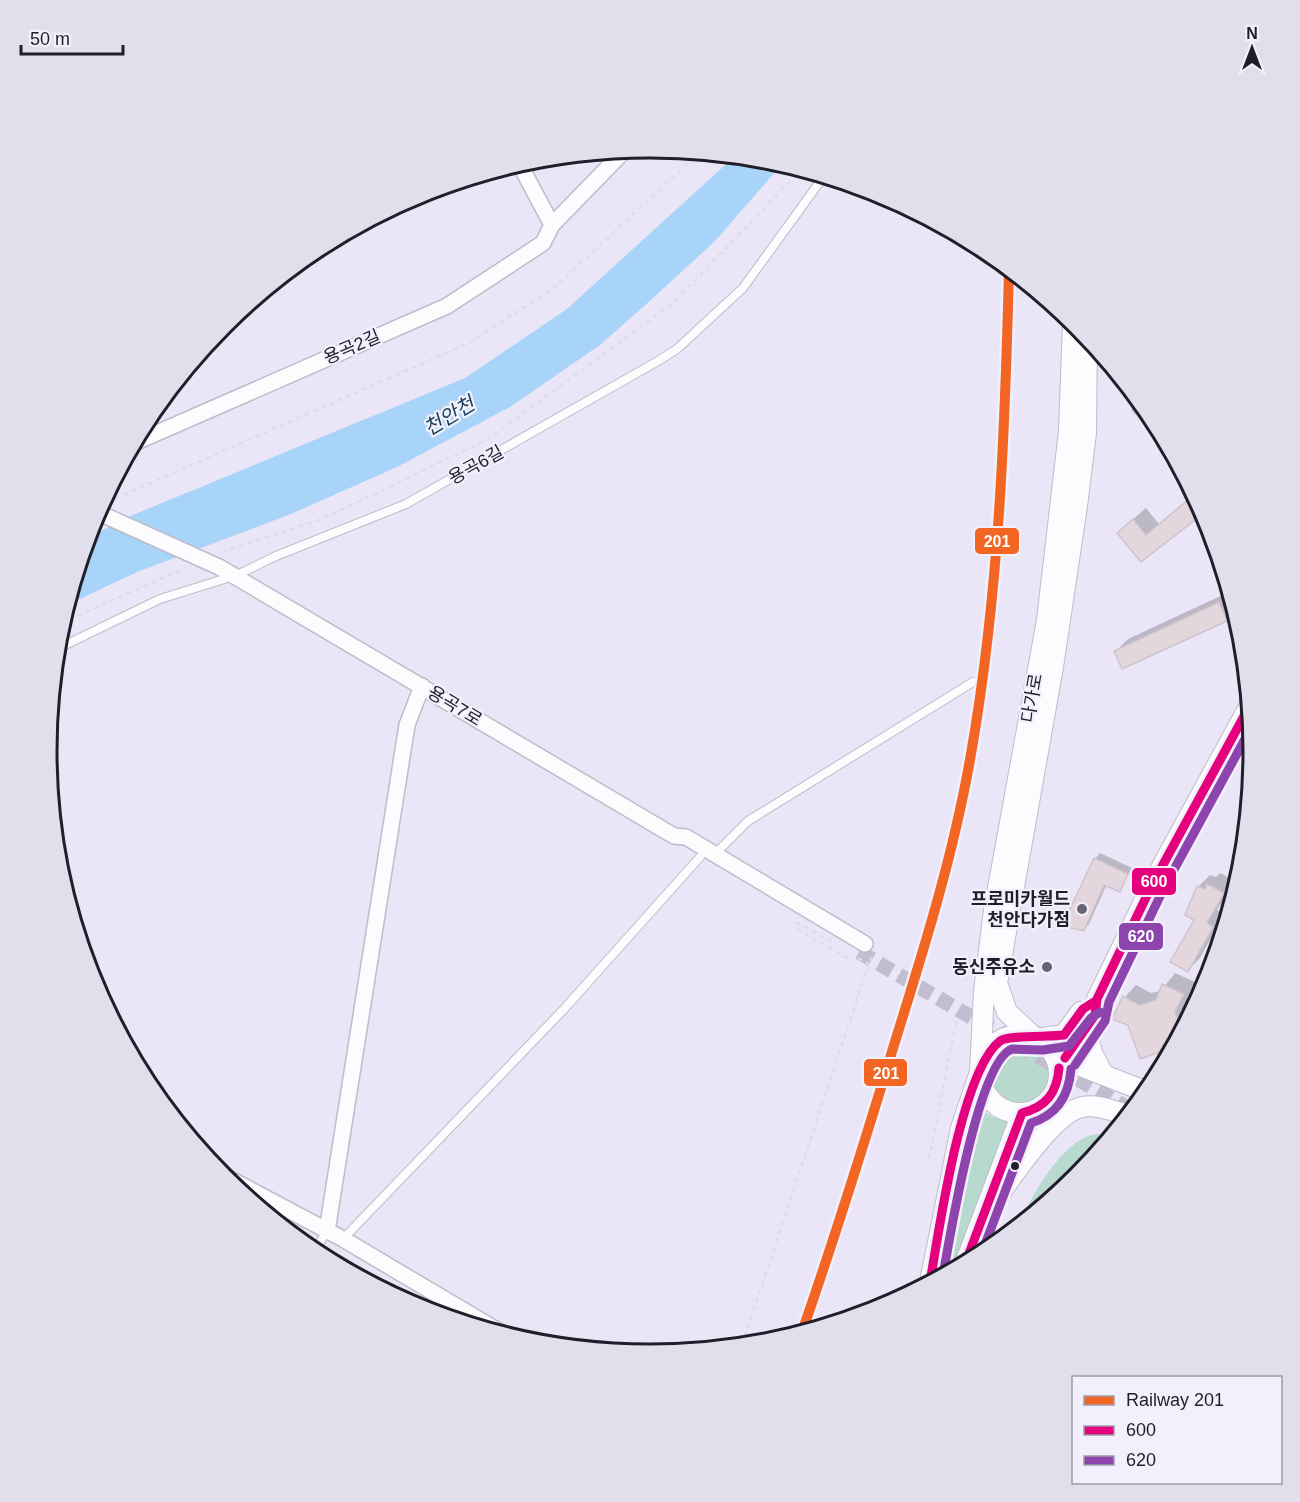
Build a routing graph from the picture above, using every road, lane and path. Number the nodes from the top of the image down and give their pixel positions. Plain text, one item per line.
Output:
1 (616, 159) edge
2 (692, 159) edge
3 (524, 172) edge
4 (796, 176) edge
5 (819, 183) edge
6 (552, 225) junction
7 (1073, 336) edge
8 (1087, 351) edge
9 (147, 437) edge
10 (112, 502) edge
11 (106, 516) edge
12 (217, 561) junction
13 (193, 564) dead end
14 (237, 575) junction
15 (72, 618) edge
16 (67, 644) edge
17 (973, 682) dead end
18 (422, 686) junction
19 (1242, 719) edge
20 (707, 856) junction
21 (796, 922) dead end
22 (797, 929) dead end
23 (842, 948) dead end
24 (972, 950) dead end
25 (861, 954) junction
26 (966, 982) dead end
27 (984, 991) junction
28 (1097, 999) junction
29 (956, 1022) dead end
30 (1086, 1028) junction
31 (1036, 1038) junction
32 (1059, 1061) junction
33 (980, 1072) junction
34 (1102, 1072) junction
35 (1138, 1087) edge
36 (1134, 1093) edge
37 (1046, 1103) junction
38 (1122, 1109) edge
39 (1121, 1111) edge
40 (1022, 1113) junction
41 (1120, 1113) edge
42 (961, 1128) junction
43 (928, 1159) dead end
44 (258, 1196) edge
45 (987, 1211) junction
46 (324, 1235) junction
47 (343, 1239) junction
48 (319, 1243) edge
49 (971, 1249) edge
50 (932, 1272) edge
51 (476, 1318) edge
52 (745, 1336) edge

1 - 6 street, 용곡2길
2 - 10 path
3 - 6 street
4 - 12 path
5 - 14 lane, 용곡6길
6 - 9 street, 용곡2길
7 - 27 street, 다가로
8 - 31 street, 다가로
11 - 12 street, 용곡7로, bridge
12 - 14 street, 용곡7로
13 - 15 path
14 - 16 lane, 용곡6길
14 - 18 street, 용곡7로
17 - 20 lane
18 - 20 street, 용곡7로
18 - 46 street
19 - 28 street
20 - 25 street, 용곡7로
20 - 47 lane
21 - 23 path
22 - 25 path
24 - 26 path
25 - 52 path
27 - 33 street, 다가로
27 - 42 street
28 - 30 street
28 - 31 street
29 - 43 path
30 - 32 street
30 - 34 street
31 - 32 street
31 - 33 street
32 - 34 street
32 - 37 street
33 - 40 street
33 - 42 street
34 - 35 street
36 - 38 street
37 - 39 street
37 - 40 street
40 - 45 street
41 - 45 street
42 - 50 street
44 - 46 street
45 - 49 street
46 - 47 street
46 - 48 lane
47 - 51 street

